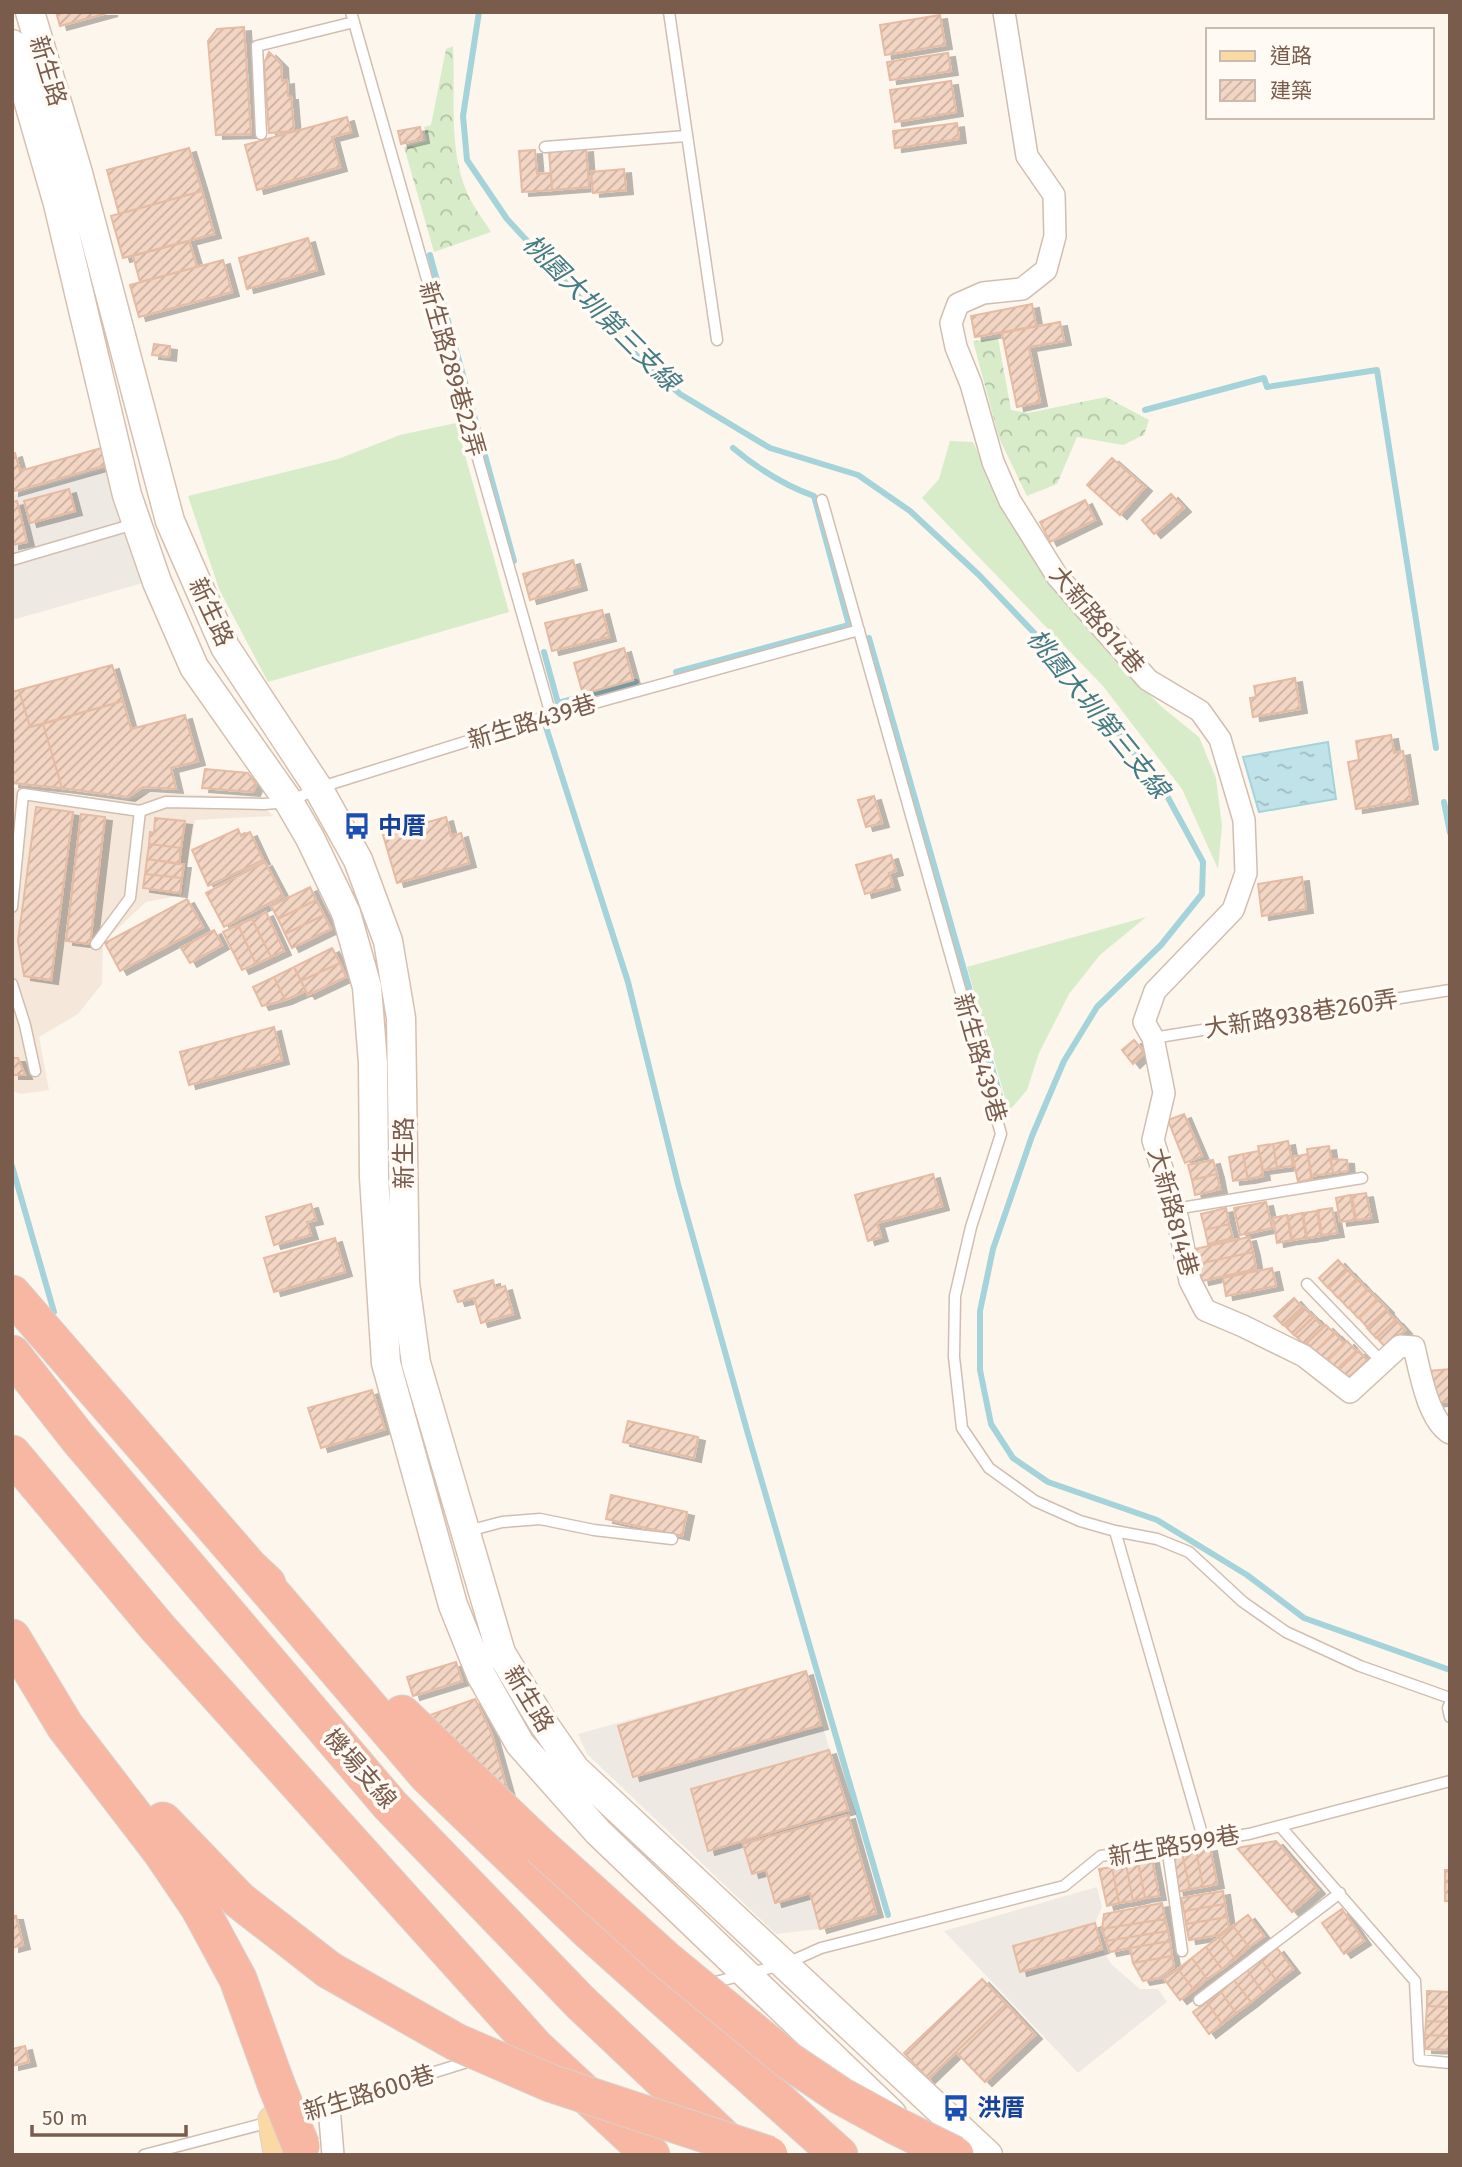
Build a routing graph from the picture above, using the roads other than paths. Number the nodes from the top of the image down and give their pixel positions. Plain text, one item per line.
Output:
1 (30, 12) edge
2 (669, 12) edge
3 (1004, 12) edge
4 (353, 17) edge
5 (12, 44) edge
6 (261, 134) dead end
7 (686, 136) junction
8 (545, 147) dead end
9 (717, 340) dead end
10 (822, 500) dead end
11 (137, 523) junction
12 (12, 560) edge
13 (859, 630) junction
14 (551, 715) junction
15 (318, 788) junction
16 (289, 802) junction
17 (140, 811) junction
18 (12, 907) edge
19 (96, 944) dead end
20 (12, 984) edge
21 (1450, 990) edge
22 (1153, 1038) junction
23 (36, 1071) dead end
24 (1362, 1178) dead end
25 (1175, 1209) junction
26 (1307, 1284) dead end
27 (12, 1294) edge
28 (12, 1354) edge
29 (1383, 1363) junction
30 (1450, 1433) edge
31 (12, 1454) edge
32 (465, 1531) junction
33 (1115, 1531) junction
34 (672, 1539) dead end
35 (249, 1567) junction
36 (12, 1609) edge
37 (12, 1638) edge
38 (1450, 1701) edge
39 (1450, 1717) edge
40 (1450, 1781) edge
41 (1280, 1826) junction
42 (1204, 1840) junction
43 (1167, 1846) junction
44 (1340, 1893) junction
45 (1182, 1951) dead end
46 (785, 1964) junction
47 (745, 1974) junction
48 (712, 1983) dead end
49 (1199, 2000) dead end
50 (464, 2063) dead end
51 (1450, 2063) edge
52 (329, 2107) junction
53 (274, 2121) junction
54 (144, 2155) edge
55 (280, 2155) edge
56 (303, 2155) edge
57 (333, 2155) edge
58 (651, 2155) edge
59 (740, 2155) edge
60 (769, 2155) edge
61 (839, 2155) edge
62 (933, 2155) edge
63 (955, 2155) edge
64 (988, 2155) edge

1 - 15 main road, 新生路
2 - 7 lane
3 - 22 street, 大新路814巷
4 - 6 lane, 新生路289巷22弄
4 - 14 lane, 新生路289巷22弄
5 - 11 main road, 新生路
7 - 8 lane
7 - 9 lane
10 - 13 lane, 新生路439巷
11 - 12 lane
11 - 16 main road, 新生路
13 - 14 lane, 新生路439巷
13 - 33 lane, 新生路439巷
14 - 15 lane, 新生路439巷
15 - 16 lane, 新生路439巷
15 - 32 main road, 新生路
16 - 17 lane
16 - 47 main road, 新生路
17 - 18 lane
17 - 19 lane
20 - 23 lane
21 - 22 lane, 大新路938巷260弄
22 - 25 street, 大新路814巷
24 - 25 lane
25 - 29 street, 大新路814巷
26 - 29 lane
27 - 35 highway
28 - 59 highway, 機場支線
29 - 30 street, 大新路814巷
31 - 58 highway
32 - 34 lane
32 - 46 main road, 新生路
33 - 38 lane, 新生路439巷
33 - 42 lane
35 - 61 highway
35 - 63 highway, bridge
36 - 60 highway, bridge
37 - 56 highway, bridge
38 - 39 lane
40 - 41 lane, 新生路599巷
41 - 42 lane, 新生路599巷
41 - 44 lane
42 - 43 lane, 新生路599巷
43 - 45 lane
43 - 46 lane, 新生路599巷
44 - 49 lane
44 - 51 lane
46 - 47 lane, 新生路599巷
46 - 64 main road, 新生路
47 - 48 lane
47 - 62 main road, 新生路
50 - 52 lane, 新生路600巷
52 - 53 lane, 新生路600巷
52 - 57 street
53 - 54 lane, 新生路600巷
53 - 55 main road

